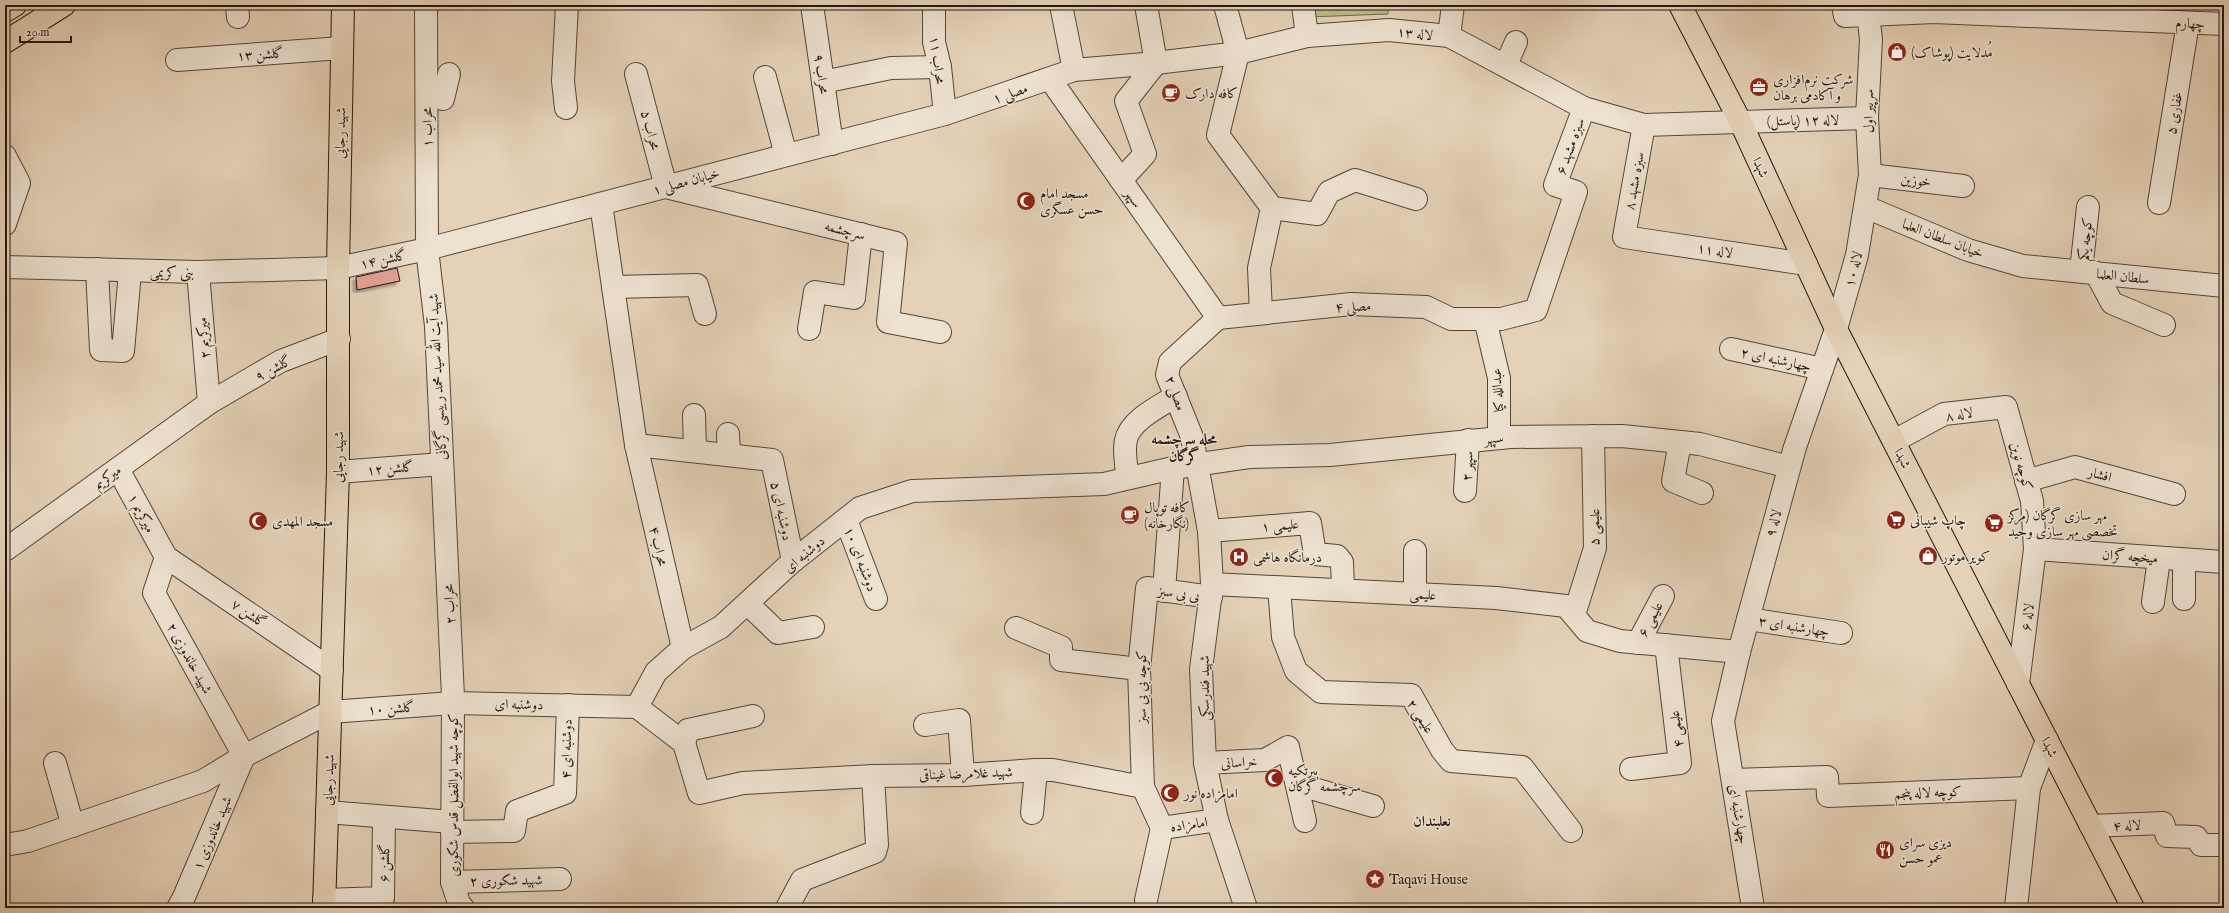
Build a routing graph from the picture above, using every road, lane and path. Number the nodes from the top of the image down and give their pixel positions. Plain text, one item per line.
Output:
1 (15, 5) edge
2 (64, 5) edge
3 (343, 5) edge
4 (426, 5) edge
5 (567, 5) edge
6 (812, 5) edge
7 (934, 5) edge
8 (1062, 5) edge
9 (1146, 5) edge
10 (1225, 5) edge
11 (1303, 5) edge
12 (1453, 5) edge
13 (1680, 5) edge
14 (1844, 10) edge
15 (5, 11) edge
16 (2079, 12) edge
17 (1868, 14) junction
18 (2178, 17) edge
19 (2224, 24) edge
20 (1307, 36) junction
21 (1449, 36) junction
22 (5, 42) edge
23 (1516, 42) dead end
24 (342, 48) junction
25 (1238, 53) junction
26 (177, 60) dead end
27 (1156, 64) junction
28 (1506, 65) junction
29 (940, 67) junction
30 (1074, 70) junction
31 (449, 74) dead end
32 (636, 74) dead end
33 (764, 77) dead end
34 (1050, 79) junction
35 (823, 82) junction
36 (443, 99) dead end
37 (566, 108) dead end
38 (1584, 108) junction
39 (945, 114) junction
40 (1867, 118) junction
41 (1740, 121) junction
42 (1644, 125) junction
43 (832, 144) junction
44 (786, 155) junction
45 (5, 156) edge
46 (1870, 175) junction
47 (1121, 180) junction
48 (1555, 185) joint
49 (1962, 186) dead end
50 (666, 187) junction
51 (1416, 199) dead end
52 (2159, 203) dead end
53 (601, 204) junction
54 (1866, 207) junction
55 (2088, 207) dead end
56 (1272, 208) junction
57 (5, 224) edge
58 (861, 234) junction
59 (1624, 237) joint
60 (427, 249) junction
61 (1806, 264) junction
62 (2023, 266) joint
63 (5, 267) edge
64 (338, 268) junction
65 (98, 269) junction
66 (130, 272) junction
67 (198, 272) junction
68 (2089, 272) junction
69 (2224, 286) edge
70 (613, 287) junction
71 (1261, 313) junction
72 (704, 314) dead end
73 (1218, 318) junction
74 (1485, 319) junction
75 (2164, 326) dead end
76 (809, 329) dead end
77 (1836, 329) junction
78 (940, 332) dead end
79 (339, 339) junction
80 (1731, 349) dead end
81 (1822, 369) junction
82 (1176, 396) junction
83 (209, 403) junction
84 (2006, 407) joint
85 (694, 415) dead end
86 (728, 434) dead end
87 (1593, 436) junction
88 (1499, 438) junction
89 (1468, 440) junction
90 (1894, 441) junction
91 (1680, 442) junction
92 (636, 445) junction
93 (695, 451) junction
94 (729, 455) junction
95 (442, 464) junction
96 (1197, 464) junction
97 (1789, 467) junction
98 (1173, 468) junction
99 (118, 469) junction
100 (338, 472) junction
101 (1127, 477) junction
102 (2026, 481) junction
103 (1465, 491) dead end
104 (1702, 493) dead end
105 (2174, 494) dead end
106 (444, 506) joint
107 (846, 520) junction
108 (1209, 531) junction
109 (6, 543) edge
110 (2035, 549) junction
111 (1415, 551) dead end
112 (166, 557) junction
113 (2159, 559) junction
114 (2184, 560) junction
115 (793, 561) junction
116 (2224, 562) edge
117 (1279, 588) junction
118 (1343, 589) junction
119 (1156, 590) junction
120 (1211, 590) junction
121 (1415, 594) junction
122 (1663, 596) dead end
123 (876, 599) dead end
124 (2184, 599) dead end
125 (2153, 602) dead end
126 (748, 604) junction
127 (1574, 615) junction
128 (1748, 619) junction
129 (813, 627) dead end
130 (1016, 628) dead end
131 (1841, 633) dead end
132 (1629, 642) junction
133 (1666, 645) junction
134 (683, 648) junction
135 (1739, 652) junction
136 (1138, 669) junction
137 (332, 670) junction
138 (2018, 684) junction
139 (453, 703) junction
140 (568, 705) junction
141 (637, 707) junction
142 (330, 712) junction
143 (753, 716) dead end
144 (1723, 721) joint
145 (924, 725) dead end
146 (2047, 740) junction
147 (684, 743) junction
148 (244, 756) junction
149 (55, 763) dead end
150 (1205, 763) junction
151 (1631, 768) dead end
152 (1036, 770) junction
153 (963, 775) junction
154 (873, 776) junction
155 (1733, 780) junction
156 (1143, 787) junction
157 (1299, 787) junction
158 (2029, 788) junction
159 (1373, 806) dead end
160 (327, 812) junction
161 (1032, 813) dead end
162 (384, 817) junction
163 (1217, 820) junction
164 (1305, 821) dead end
165 (73, 826) junction
166 (2091, 826) junction
167 (452, 827) junction
168 (1162, 828) junction
169 (1571, 830) dead end
170 (5, 845) edge
171 (2224, 845) edge
172 (560, 879) dead end
173 (452, 882) junction
174 (1146, 900) dead end
175 (324, 904) edge
176 (178, 908) edge
177 (463, 908) edge
178 (787, 908) edge
179 (1246, 908) edge
180 (1753, 908) edge
181 (2016, 908) edge
182 (2133, 908) edge

1 - 15 main road
2 - 22 main road
3 - 24 main road, شهید رجایی
4 - 60 street, ۱ محراب
5 - 37 street
6 - 35 street, ۹ محراب
7 - 29 street, ۱۱ محراب
8 - 30 street
9 - 27 street
10 - 25 street
11 - 20 street
12 - 21 street
13 - 41 main road, شهدا
14 - 17 street, چهارم
16 - 17 street, چهارم
16 - 18 street, چهارم
17 - 40 street, سرپیر اول
18 - 19 street, چهارم
18 - 52 street, غفاری ۵
20 - 21 street, لاله ۱۳
20 - 25 street, لاله ۱۳
21 - 28 street, لاله ۱۳
23 - 28 street
24 - 26 street, ۱۳ گلشن
24 - 64 main road, شهید رجایی
25 - 27 street, لاله ۱۳
25 - 56 street
27 - 30 street, لاله ۱۳
27 - 47 street
28 - 38 street, لاله ۱۳
29 - 35 street
29 - 39 street, ۱۱ محراب
30 - 34 street, ۱ مصلی
31 - 36 street
32 - 50 street, ۵ محراب
33 - 44 street
34 - 39 street, ۱ مصلی
34 - 47 street, سپهر
35 - 43 street, ۹ محراب
38 - 42 street, لاله ۱۳
38 - 48 street, ۶ سبزه مشهد
39 - 43 street, خیابان مصلی ۱
40 - 41 street, لاله ۱۲ (پاستل)
40 - 46 street, سرپیر اول
41 - 42 street, لاله ۱۳
41 - 61 main road, شهدا
42 - 59 street, ۸ سبزه مشهد
43 - 44 street, خیابان مصلی ۱
44 - 50 street, خیابان مصلی ۱
45 - 57 street
46 - 49 street, خوزین
46 - 54 street, سرپیر اول
47 - 73 street, سپهر
48 - 74 street, ۴ مصلی
50 - 53 street, خیابان مصلی ۱
50 - 58 street, سرچشمه
51 - 56 street
53 - 60 street, خیابان مصلی ۱
53 - 70 street, ۴ محراب
54 - 62 street, خیابان سلطان العلما
54 - 77 street, لاله ۱۰
55 - 68 street, کوچه یکم
56 - 71 street
58 - 76 street
58 - 78 street, سرچشمه
59 - 61 street, ۱۱ لاله
60 - 64 street, گلشن ۱۴
60 - 95 street, شهید آیت الله سید محمد رییسی گرگانی
61 - 77 main road, شهدا
62 - 68 street, سلطان العلما
63 - 65 street, بنی کریمی
64 - 67 street, بنی کریمی
64 - 79 main road, شهید رجایی
65 - 66 street, بنی کریمی
65 - 66 street
66 - 67 street, بنی کریمی
67 - 83 street, ۲ میرکریم
68 - 69 street, سلطان العلما
68 - 75 street
70 - 72 street
70 - 92 street, ۴ محراب
71 - 73 street, ۴ مصلی
71 - 74 street, ۴ مصلی
73 - 82 street, ۲ مصلی
74 - 88 street, عبدالله کیا
77 - 81 street, ۹ لاله
77 - 90 main road, شهدا
79 - 83 street, ۹ گلشن
79 - 100 main road, شهید رجایی
80 - 81 street, ۲ چهارشنبه ای
81 - 97 street, ۹ لاله
82 - 96 street, ۲ مصلی
82 - 101 street
83 - 99 street, میرکریم
84 - 90 street, ۸ لاله
84 - 102 street, کوچه نوین
85 - 93 street
86 - 94 street
87 - 88 street, سپهر
87 - 91 street, سپهر
87 - 127 street, ۵ علیمی
88 - 89 street, سپهر
89 - 96 street, سپهر
89 - 103 street, ۲ سپهر
90 - 138 main road, شهدا
91 - 97 street, سپهر
91 - 104 street
92 - 93 street
92 - 134 street, ۴ محراب
93 - 94 street
94 - 115 street, ۵ دوشنبه ای
95 - 100 street, ۱۲ گلشن
95 - 106 street, شهید آیت الله سید محمد رییسی گرگانی
96 - 98 street, دوشنبه ای
96 - 108 street, شهید فندرسکی
97 - 128 street, ۹ لاله
98 - 101 street, دوشنبه ای
98 - 119 street, کوچه بی بی سبز
99 - 109 street, میرکریم
99 - 112 street, ۱ میرکریم
100 - 137 main road, شهید رجایی
101 - 107 street, دوشنبه ای
102 - 105 street, افشار
102 - 110 street, کوچه نوین
106 - 139 street, ۲ محراب
107 - 115 street, دوشنبه ای
107 - 123 street, ۱۰ دوشنبه ای
108 - 118 street, ۱ علیمی
108 - 120 street, شهید فندرسکی
110 - 113 street, میخچه گران
110 - 138 street, ۶ لاله
111 - 121 street
112 - 137 street, ۷ گلشن
112 - 148 street, ۲ شهید خاندوزی
113 - 114 street, میخچه گران
113 - 125 street
114 - 116 street, میخچه گران
114 - 124 street
115 - 126 street, دوشنبه ای
117 - 118 street, علیمی
117 - 120 street, علیمی
117 - 169 street, ۲ علیمی
118 - 121 street, علیمی
119 - 120 street, بی بی سبز
119 - 136 street, کوچه بی بی سبز
120 - 150 street, شهید فندرسکی
121 - 127 street, علیمی
122 - 132 street, ۶ علیمی
126 - 129 street
126 - 134 street, دوشنبه ای
127 - 132 street, علیمی
128 - 131 street, ۳ چهارشنبه ای
128 - 135 street, ۹ لاله
130 - 136 street
132 - 133 street
133 - 135 street
133 - 151 street, ۴ علیمی
134 - 141 street, دوشنبه ای
135 - 144 street, ۹ لاله
136 - 156 street, کوچه بی بی سبز
137 - 142 main road, شهید رجایی
138 - 146 main road, شهدا
139 - 140 street, دوشنبه ای
139 - 142 street, ۱۰ گلشن
139 - 167 street, کوچه شهید ابوالفضل قدس شکوری
140 - 141 street, دوشنبه ای
140 - 167 street, ۴ دوشنبه ای
141 - 147 street
142 - 148 street
142 - 160 main road, شهید رجایی
143 - 147 street
144 - 155 street, چهارشنبه ای
145 - 153 street
146 - 158 street
146 - 166 main road, شهدا
147 - 154 street, شهید غلامرضا غیناقی
148 - 165 street
148 - 176 street, ۱ شهید خاندوزی
149 - 165 street
150 - 157 street, خراسانی
150 - 163 street, شهید فندرسکی
152 - 153 street, شهید غلامرضا غیناقی
152 - 156 street, شهید غلامرضا غیناقی
152 - 161 street
153 - 154 street, شهید غلامرضا غیناقی
154 - 178 street
155 - 158 street, کوچه لاله پنجم
155 - 180 street, چهارشنبه ای
156 - 168 street
157 - 159 street
157 - 164 street, خراسانی
158 - 181 street
160 - 162 street
160 - 175 main road, شهید رجایی
162 - 167 street
162 - 175 street, ۶ گلشن
163 - 168 street, امامزاده
163 - 179 street, شهید فندرسکی
165 - 170 street
166 - 171 street, لاله ۴
166 - 182 main road, شهدا
167 - 173 street, کوچه شهید ابوالفضل قدس شکوری
168 - 174 street
172 - 173 street, ۲ شهید شکوری
173 - 177 street, کوچه شهید ابوالفضل قدس شکوری

